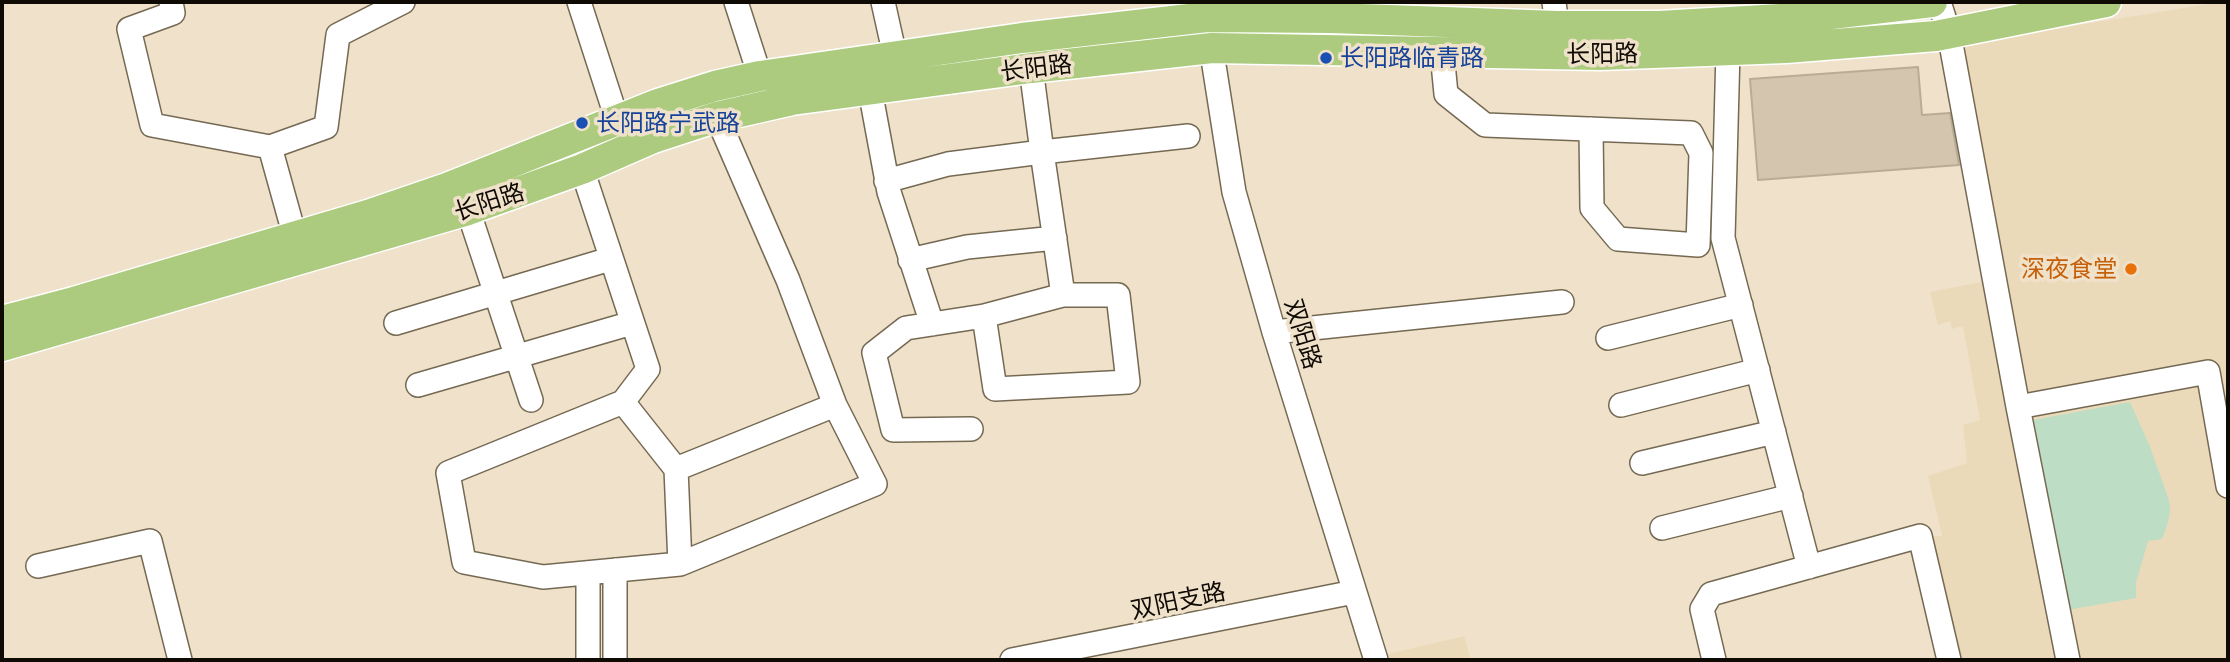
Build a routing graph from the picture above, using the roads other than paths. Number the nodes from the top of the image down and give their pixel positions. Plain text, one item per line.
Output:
1 (171, 2) edge
2 (403, 2) edge
3 (579, 2) edge
4 (736, 2) edge
5 (883, 2) edge
6 (1932, 2) edge
7 (1939, 2) edge
8 (2106, 2) edge
9 (1205, 9) edge
10 (1556, 14) edge
11 (1949, 33) junction
12 (1212, 48) junction
13 (1728, 51) junction
14 (1442, 53) junction
15 (895, 56) junction
16 (1031, 68) junction
17 (760, 76) junction
18 (870, 90) junction
19 (612, 104) dead end
20 (769, 105) junction
21 (717, 117) junction
22 (1591, 129) junction
23 (1188, 136) dead end
24 (270, 147) junction
25 (1042, 152) junction
26 (582, 169) junction
27 (886, 181) junction
28 (468, 210) junction
29 (295, 237) junction
30 (1055, 238) junction
31 (610, 258) junction
32 (909, 260) junction
33 (496, 293) junction
34 (1063, 295) junction
35 (1562, 302) dead end
36 (1741, 305) junction
37 (984, 316) junction
38 (2, 321) edge
39 (396, 323) dead end
40 (632, 323) junction
41 (932, 324) junction
42 (1275, 332) junction
43 (1608, 338) dead end
44 (2, 346) edge
45 (517, 356) junction
46 (1758, 370) junction
47 (418, 385) dead end
48 (531, 400) dead end
49 (623, 402) junction
50 (835, 405) junction
51 (1621, 405) dead end
52 (2018, 407) junction
53 (971, 429) dead end
54 (1774, 432) junction
55 (1642, 463) dead end
56 (676, 469) junction
57 (2228, 486) edge
58 (1791, 496) junction
59 (1661, 528) dead end
60 (680, 564) junction
61 (38, 566) dead end
62 (1809, 567) junction
63 (615, 570) junction
64 (588, 573) junction
65 (1354, 592) junction
66 (180, 660) edge
67 (588, 660) edge
68 (615, 660) edge
69 (1012, 660) edge
70 (1376, 660) edge
71 (1714, 660) edge
72 (1948, 660) edge
73 (2068, 660) edge

1 - 24 street
2 - 24 street
3 - 19 street
4 - 17 street
5 - 15 street
6 - 10 main road, 长阳路
7 - 11 street
8 - 11 main road, 长阳路
9 - 10 main road, 长阳路
9 - 12 street, 双阳路
9 - 15 main road, 长阳路
11 - 13 main road, 长阳路
11 - 52 street
12 - 14 main road, 长阳路
12 - 16 main road, 长阳路
12 - 42 street, 双阳路
13 - 14 main road, 长阳路
13 - 36 street
14 - 22 street
15 - 17 main road, 长阳路
16 - 18 main road, 长阳路
16 - 25 street
17 - 20 street
17 - 29 main road, 长阳路
18 - 20 main road, 长阳路
18 - 27 street
20 - 21 main road, 长阳路
21 - 26 main road, 长阳路
21 - 50 street
22 - 22 street
23 - 25 street
24 - 29 street
25 - 27 street
25 - 30 street
26 - 28 main road, 长阳路
26 - 31 street
27 - 32 street
28 - 33 street
28 - 44 main road, 长阳路
29 - 38 main road, 长阳路
30 - 32 street
30 - 34 street
31 - 33 street
31 - 40 street
32 - 41 street
33 - 39 street
33 - 45 street
34 - 37 street
34 - 37 street
35 - 42 street
36 - 43 street
36 - 46 street
37 - 41 street
40 - 45 street
40 - 49 street
41 - 53 street
42 - 65 street, 双阳路
45 - 47 street
45 - 48 street
46 - 51 street
46 - 54 street
49 - 56 street
49 - 64 street
50 - 56 street
50 - 60 street
52 - 57 street
52 - 73 street
54 - 55 street
54 - 58 street
56 - 60 street
58 - 59 street
58 - 62 street
60 - 63 street
61 - 66 street
62 - 71 street
62 - 72 street
63 - 64 street
63 - 68 street
64 - 67 street
65 - 69 street, 双阳支路
65 - 70 street, 双阳路

